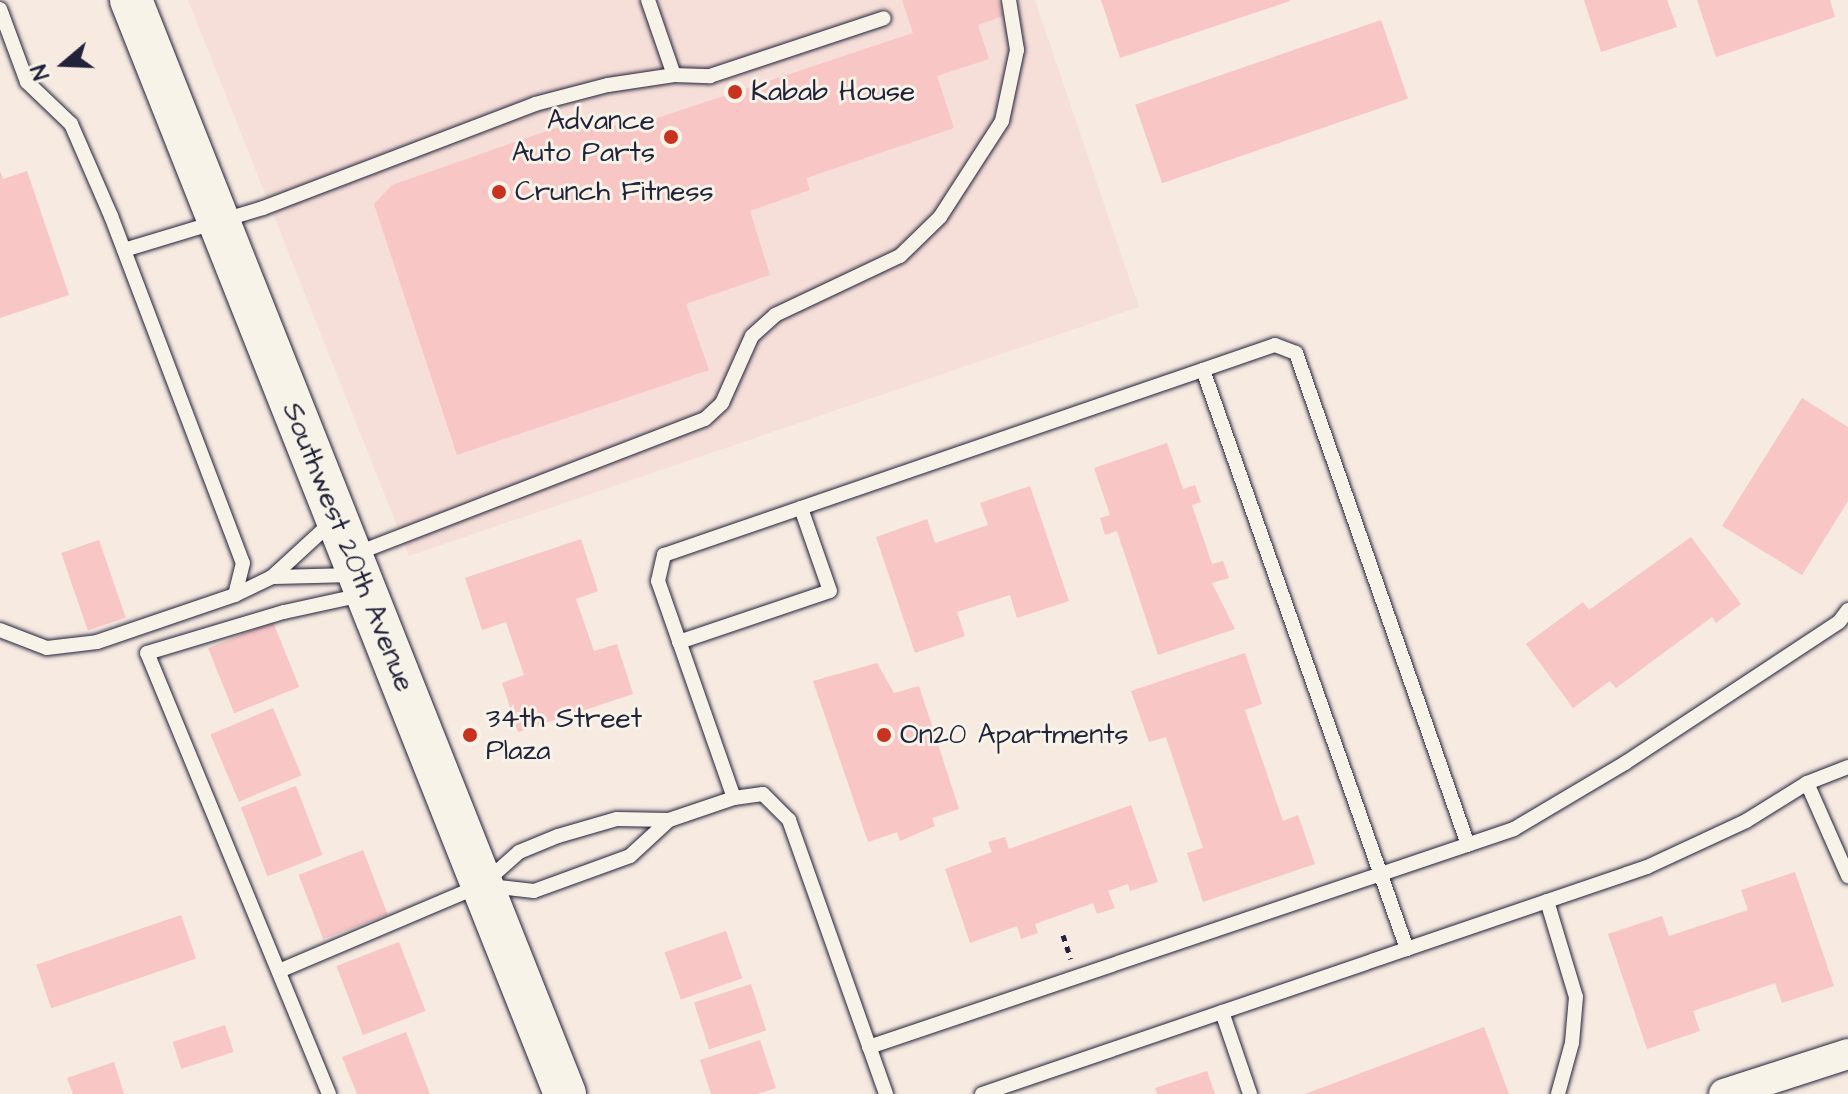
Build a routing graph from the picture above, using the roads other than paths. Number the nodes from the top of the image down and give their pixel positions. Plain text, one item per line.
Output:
1 (131, 0) edge
2 (648, 0) edge
3 (1009, 0) edge
4 (0, 9) edge
5 (884, 18) dead end
6 (674, 75) junction
7 (218, 221) junction
8 (124, 250) junction
9 (1203, 370) junction
10 (801, 508) junction
11 (353, 561) junction
12 (272, 577) junction
13 (235, 595) junction
14 (1848, 610) edge
15 (0, 630) edge
16 (679, 642) junction
17 (1848, 767) edge
18 (1807, 783) junction
19 (734, 798) junction
20 (669, 820) junction
21 (1468, 845) junction
22 (1378, 876) junction
23 (1848, 876) edge
24 (482, 885) junction
25 (1547, 901) junction
26 (1407, 949) junction
27 (279, 971) junction
28 (1222, 1012) junction
29 (869, 1047) junction
30 (1848, 1054) edge
31 (329, 1094) edge
32 (565, 1094) edge
33 (886, 1094) edge
34 (982, 1094) edge
35 (1250, 1094) edge
36 (1558, 1094) edge
37 (1724, 1094) edge

1 - 7 main road, Southwest 20th Avenue
2 - 6 lane
3 - 11 lane
4 - 8 lane
5 - 6 lane
6 - 7 lane
7 - 8 lane
7 - 11 main road, Southwest 20th Avenue
8 - 13 lane
9 - 10 lane
9 - 21 lane
9 - 22 lane
10 - 16 lane
10 - 16 lane
11 - 12 lane
11 - 12 lane
11 - 24 main road, Southwest 20th Avenue
11 - 27 lane
12 - 13 lane
13 - 15 lane
14 - 21 lane
16 - 19 lane
17 - 18 lane
18 - 23 lane
18 - 25 lane
19 - 20 lane
19 - 29 lane
20 - 24 lane
20 - 24 lane
21 - 22 lane
22 - 26 lane
22 - 29 lane
24 - 27 lane
24 - 32 main road, Southwest 20th Avenue
25 - 26 lane
25 - 36 lane
26 - 28 lane
27 - 31 lane
28 - 34 lane
28 - 35 lane
29 - 33 lane
30 - 37 street

